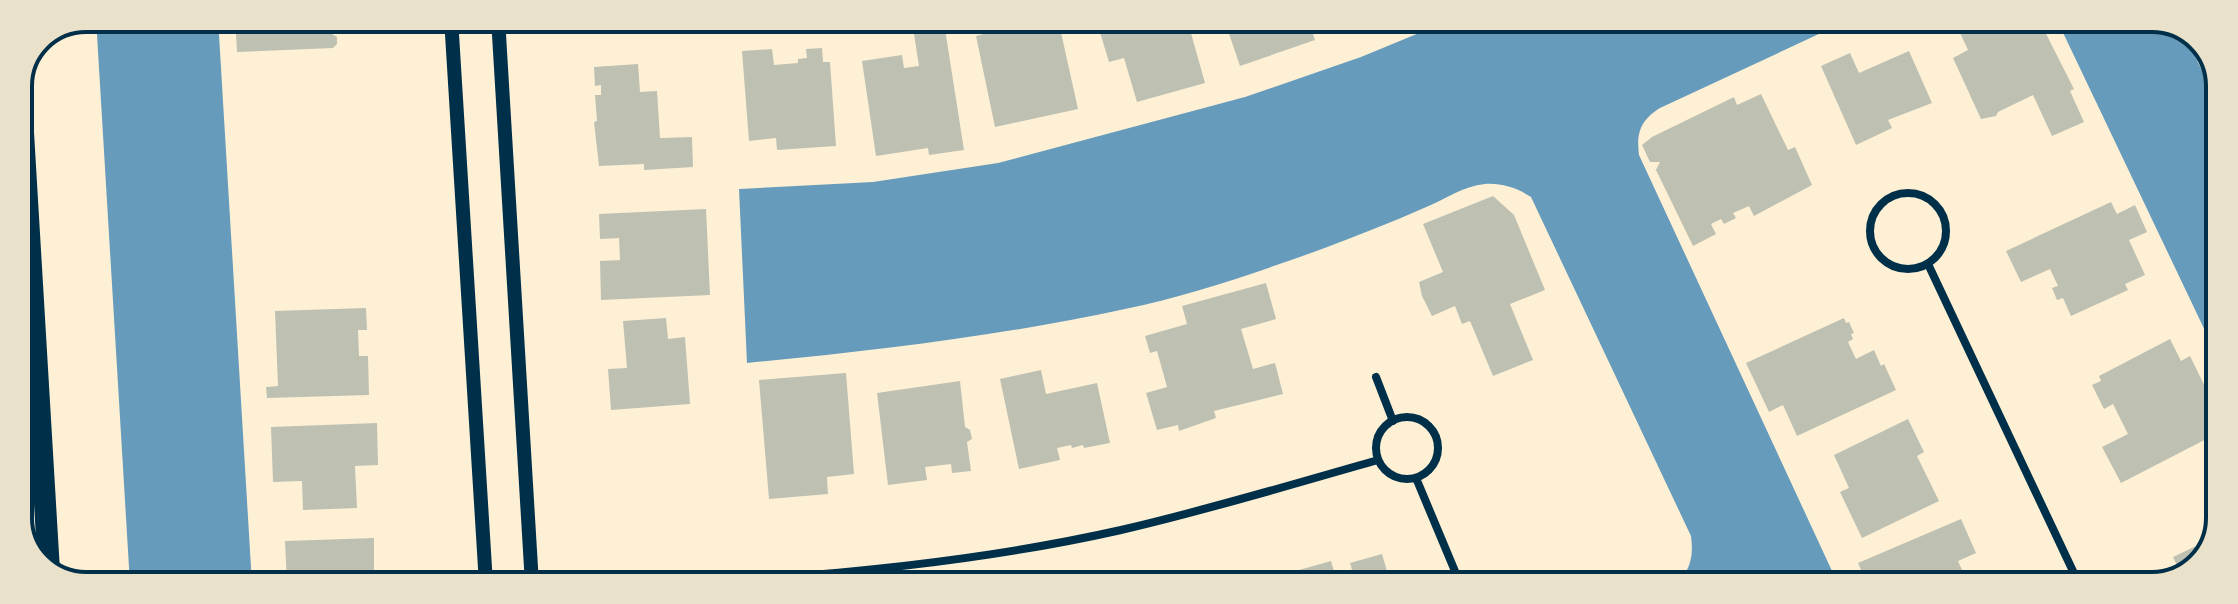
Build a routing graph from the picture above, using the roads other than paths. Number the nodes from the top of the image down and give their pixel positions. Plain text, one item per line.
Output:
1 (452, 32) edge
2 (499, 32) edge
3 (1928, 264) junction
4 (32, 284) edge
5 (1376, 377) dead end
6 (1393, 421) junction
7 (1378, 460) junction
8 (1416, 478) junction
9 (48, 557) edge
10 (485, 572) edge
11 (531, 572) edge
12 (843, 572) edge
13 (1455, 572) edge
14 (2073, 572) edge

1 - 10 street
2 - 11 street
3 - 3 street
3 - 14 street
4 - 9 highway
5 - 6 street
6 - 7 street
6 - 8 street
7 - 8 street
7 - 12 street
8 - 13 street

